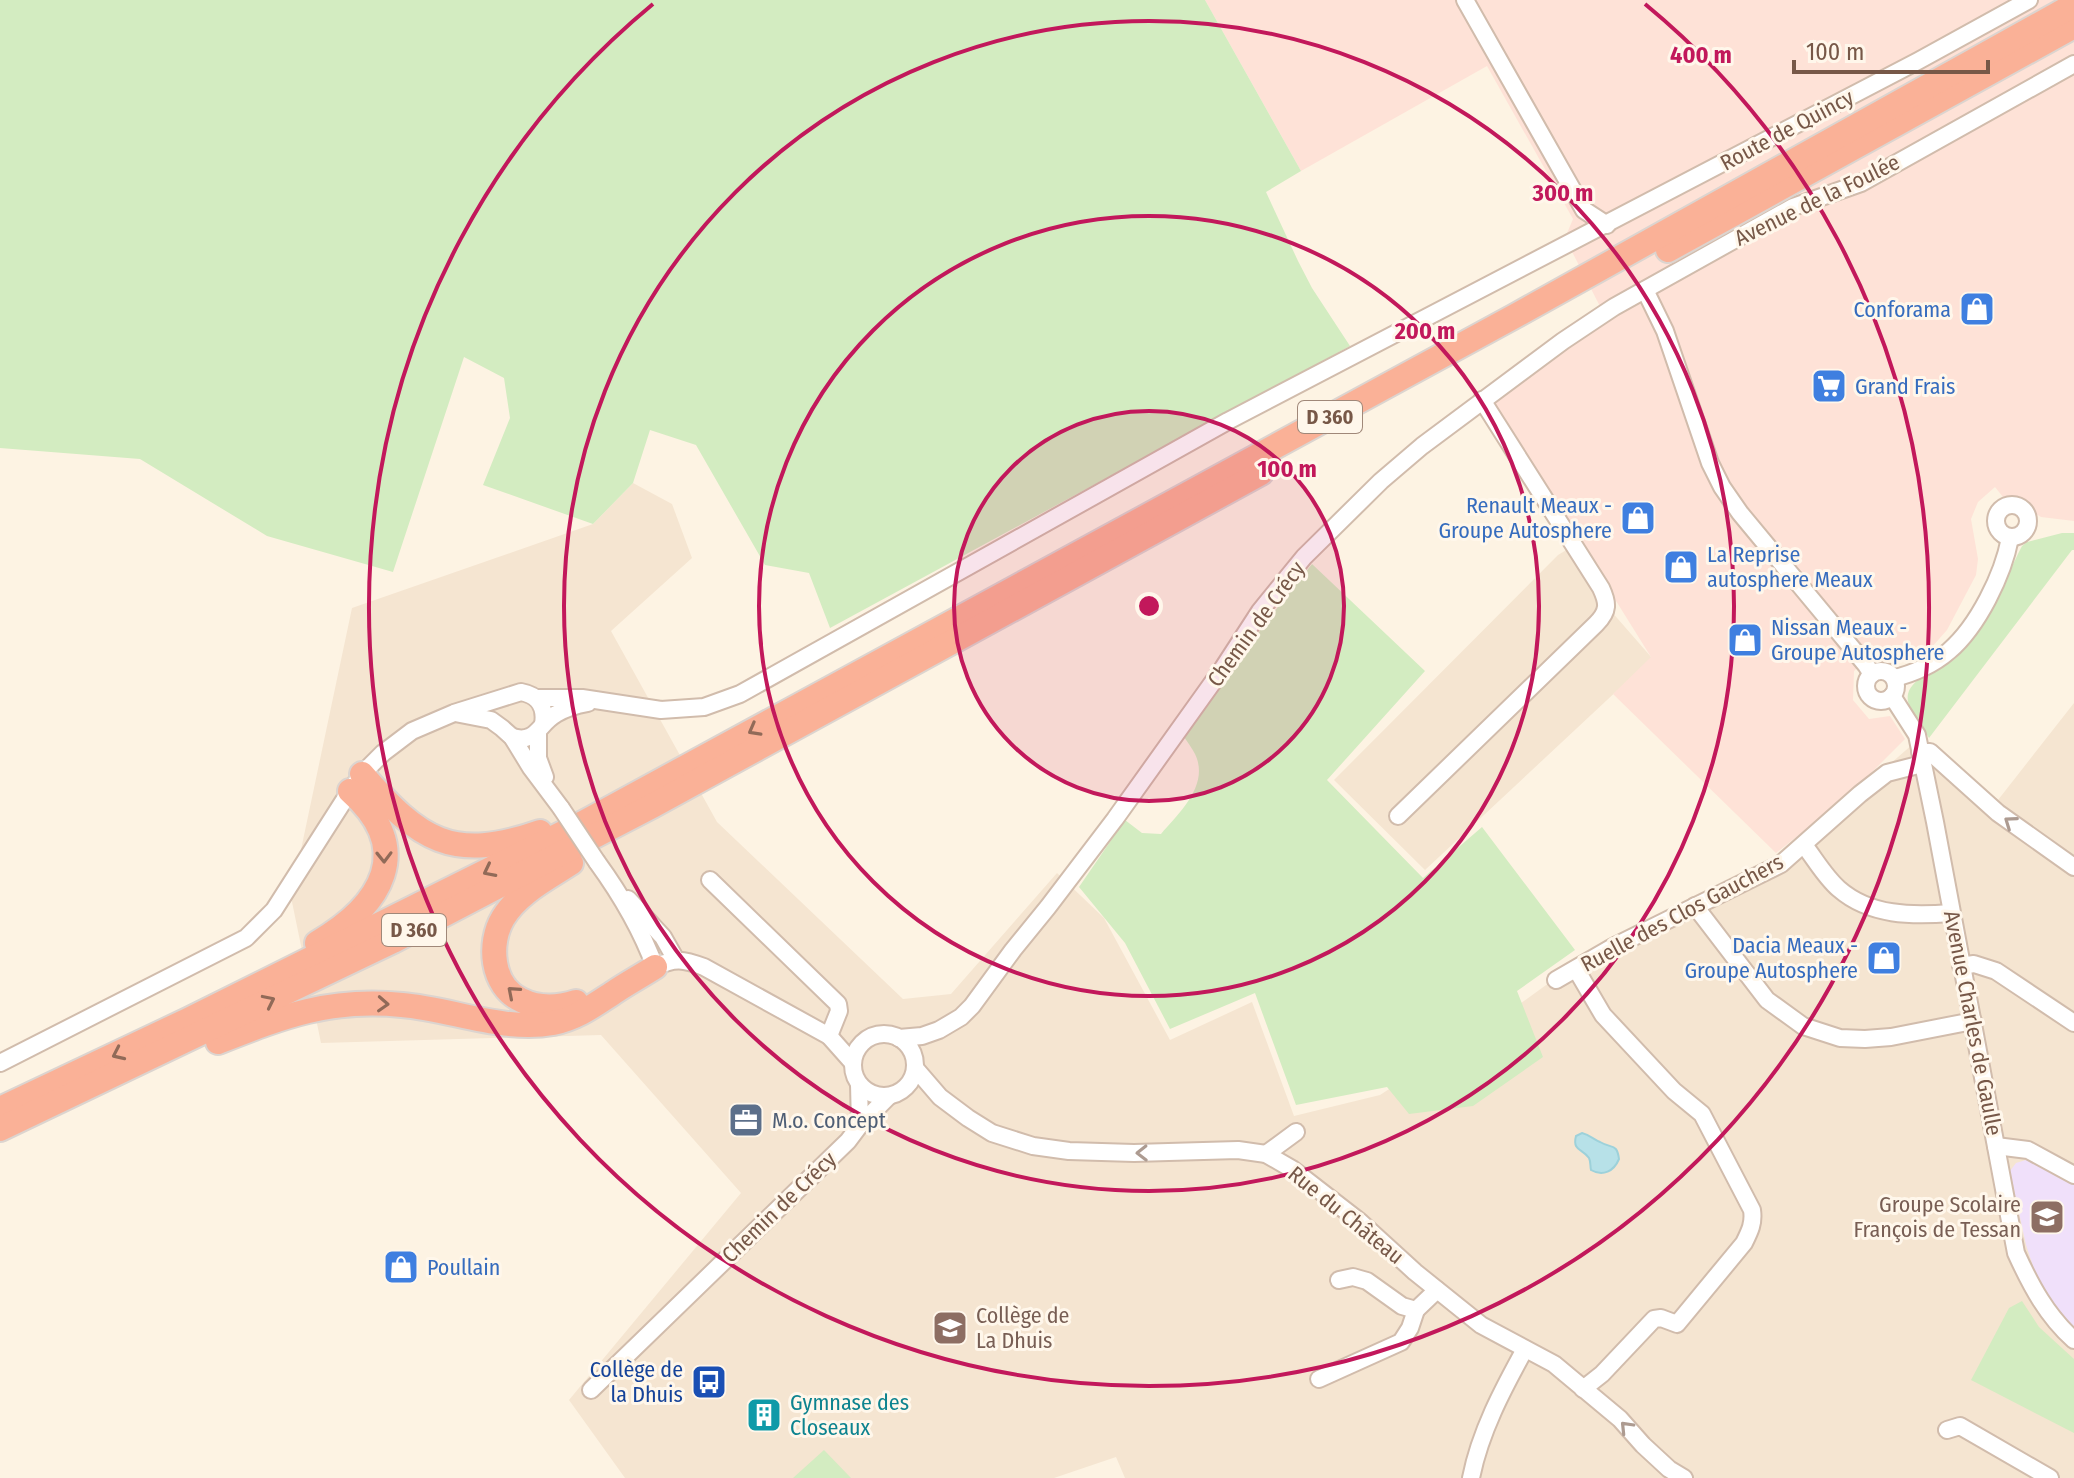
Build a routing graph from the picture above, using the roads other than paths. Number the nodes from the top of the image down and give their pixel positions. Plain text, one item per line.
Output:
1 (1465, 0) edge
2 (2029, 0) edge
3 (2074, 5) edge
4 (2074, 26) edge
5 (2074, 64) edge
6 (1584, 210) junction
7 (1607, 225) junction
8 (1586, 236) junction
9 (1645, 290) junction
10 (1482, 400) junction
11 (2010, 538) dead end
12 (1872, 674) junction
13 (1894, 678) junction
14 (1892, 696) junction
15 (506, 698) junction
16 (536, 698) junction
17 (601, 701) junction
18 (454, 713) junction
19 (541, 728) junction
20 (507, 732) junction
21 (1921, 758) junction
22 (356, 782) junction
23 (549, 790) junction
24 (652, 806) junction
25 (1398, 816) dead end
26 (583, 823) junction
27 (1804, 845) junction
28 (2074, 867) edge
29 (710, 880) dead end
30 (1695, 906) junction
31 (1951, 913) junction
32 (665, 964) junction
33 (1961, 966) junction
34 (1576, 969) junction
35 (1556, 980) dead end
36 (613, 993) junction
37 (188, 1020) junction
38 (1973, 1021) junction
39 (2074, 1023) edge
40 (939, 1030) junction
41 (829, 1036) junction
42 (867, 1038) junction
43 (899, 1038) junction
44 (174, 1048) junction
45 (0, 1063) edge
46 (853, 1063) junction
47 (915, 1066) junction
48 (859, 1084) junction
49 (889, 1096) junction
50 (0, 1109) edge
51 (860, 1125) junction
52 (0, 1129) edge
53 (1296, 1132) dead end
54 (1996, 1146) junction
55 (1266, 1154) junction
56 (2074, 1175) edge
57 (1339, 1280) dead end
58 (1437, 1290) junction
59 (1416, 1310) junction
60 (2074, 1340) edge
61 (1525, 1349) junction
62 (1319, 1379) dead end
63 (1583, 1389) junction
64 (591, 1390) dead end
65 (1947, 1430) dead end
66 (1471, 1478) edge
67 (1684, 1478) edge
68 (2050, 1478) edge

1 - 6 street
2 - 7 street, Route de Quincy
3 -> 26 highway, D 360
4 - 24 highway, D 360
5 - 9 street, Avenue de la Foulée
6 - 7 street
6 - 8 street
7 - 8 street, Route de Quincy
8 - 17 street, Route de Quincy
9 - 10 street, Chemin de Crécy
9 - 12 street
10 - 25 street
10 - 40 street, Chemin de Crécy
11 - 13 street
12 - 13 street
12 - 14 street
13 - 14 street
14 - 21 street, Avenue Charles de Gaulle
15 - 16 street
15 - 18 street
15 - 20 street
16 - 17 street, Route de Quincy
16 - 19 street
17 - 19 street
18 - 20 street
18 - 22 street
19 - 20 street
19 - 23 street
20 - 23 street
21 - 27 street, Ruelle des Clos Gauchers
28 -> 21 street
21 - 31 street, Avenue Charles de Gaulle
22 - 26 highway
22 -> 37 highway
22 - 45 street
23 - 32 street, bridge
36 -> 24 highway
44 -> 24 highway, D 360
26 -> 37 highway, D 360
27 - 30 street, Ruelle des Clos Gauchers
27 - 31 street
29 - 41 street
30 - 34 street, Ruelle des Clos Gauchers
30 - 38 street
31 - 33 street, Avenue Charles de Gaulle
32 - 36 highway
32 - 41 street
33 - 38 street, Avenue Charles de Gaulle
33 - 39 street
34 - 35 street, Ruelle des Clos Gauchers
34 - 63 street
44 -> 36 highway
37 -> 50 highway, D 360
38 - 54 street, Avenue Charles de Gaulle
40 - 43 street, Chemin de Crécy
40 - 47 street, Chemin de Crécy
41 - 42 street
41 - 46 street
42 - 43 street
42 - 46 street
43 - 47 street
44 - 52 highway, D 360
46 - 48 street
47 - 49 street
55 -> 47 street, Rue du Château
48 - 49 street
48 - 51 street
49 - 51 street, Chemin de Crécy
51 - 64 street, Chemin de Crécy
53 - 55 street
54 - 56 street
54 - 60 street, Avenue Charles de Gaulle
55 - 58 street, Rue du Château
57 - 59 street
58 - 59 street
58 - 61 street, Rue du Château
59 - 62 street
61 - 63 street, Rue du Château
61 - 66 street
67 -> 63 street, Rue du Château
65 - 68 street

